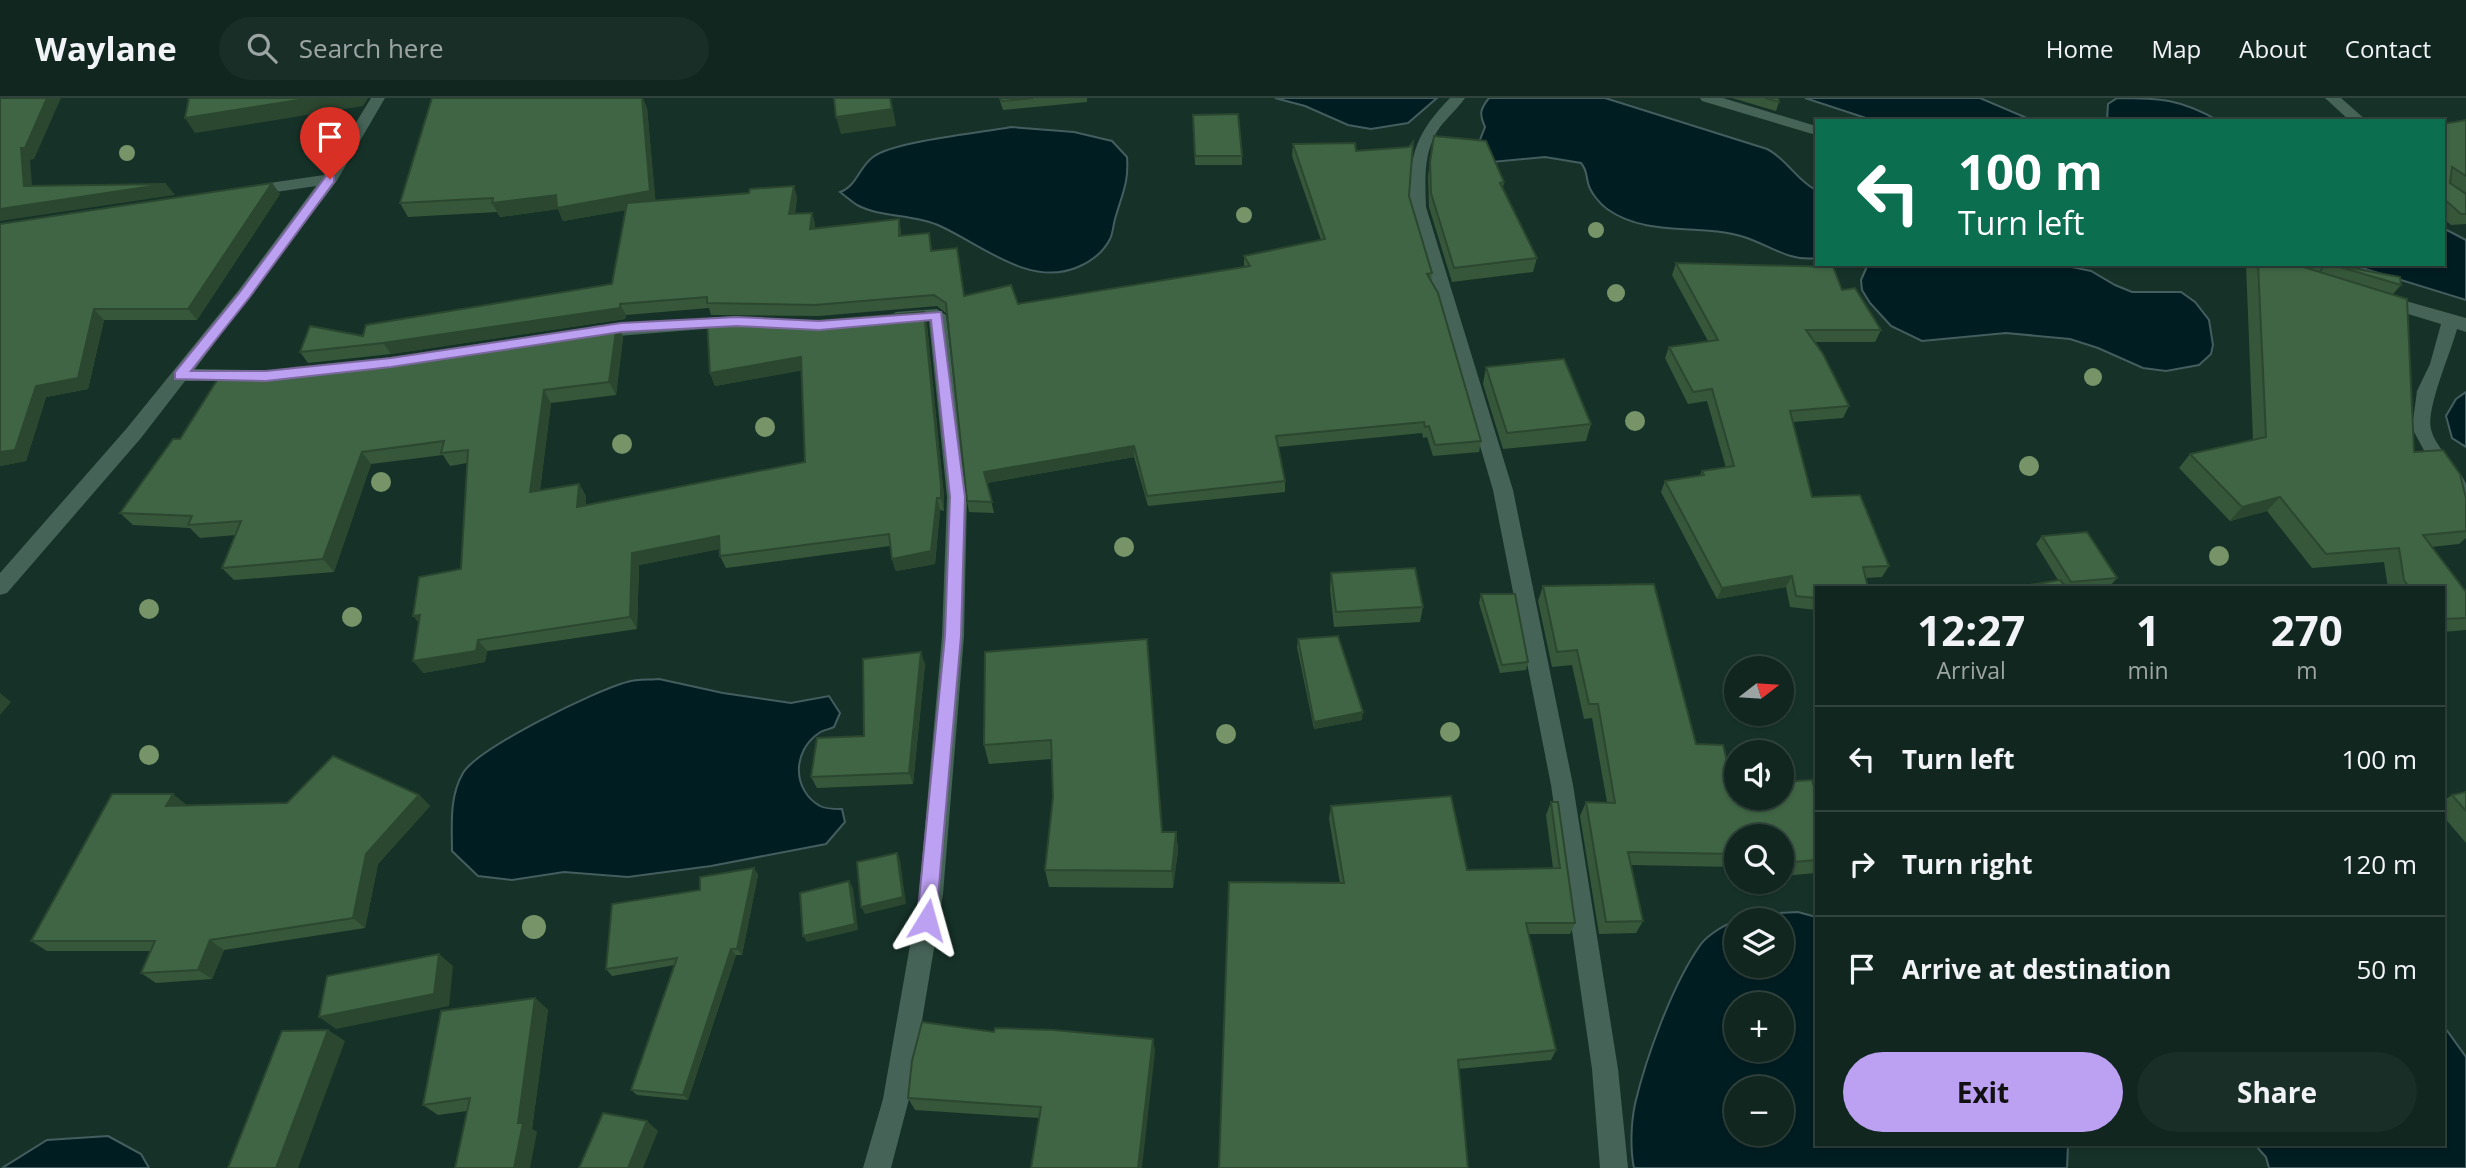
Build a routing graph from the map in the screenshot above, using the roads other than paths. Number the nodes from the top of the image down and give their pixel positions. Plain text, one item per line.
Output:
1 (378, 98) edge
2 (1458, 98) edge
3 (1707, 98) edge
4 (2332, 98) edge
5 (2358, 119) edge
6 (1815, 131) edge
7 (330, 179) junction
8 (238, 192) edge
9 (2362, 295) edge
10 (881, 319) edge
11 (750, 323) edge
12 (2461, 323) edge
13 (572, 335) edge
14 (180, 375) junction
15 (266, 376) edge
16 (2466, 498) edge
17 (0, 587) edge
18 (877, 1168) edge
19 (1614, 1168) edge

1 - 7 street
2 - 19 street
3 - 6 street
4 - 5 street
7 - 8 street
7 - 14 street
9 - 12 street
10 - 18 street
11 - 13 street
12 - 16 street
14 - 15 street
14 - 17 street

